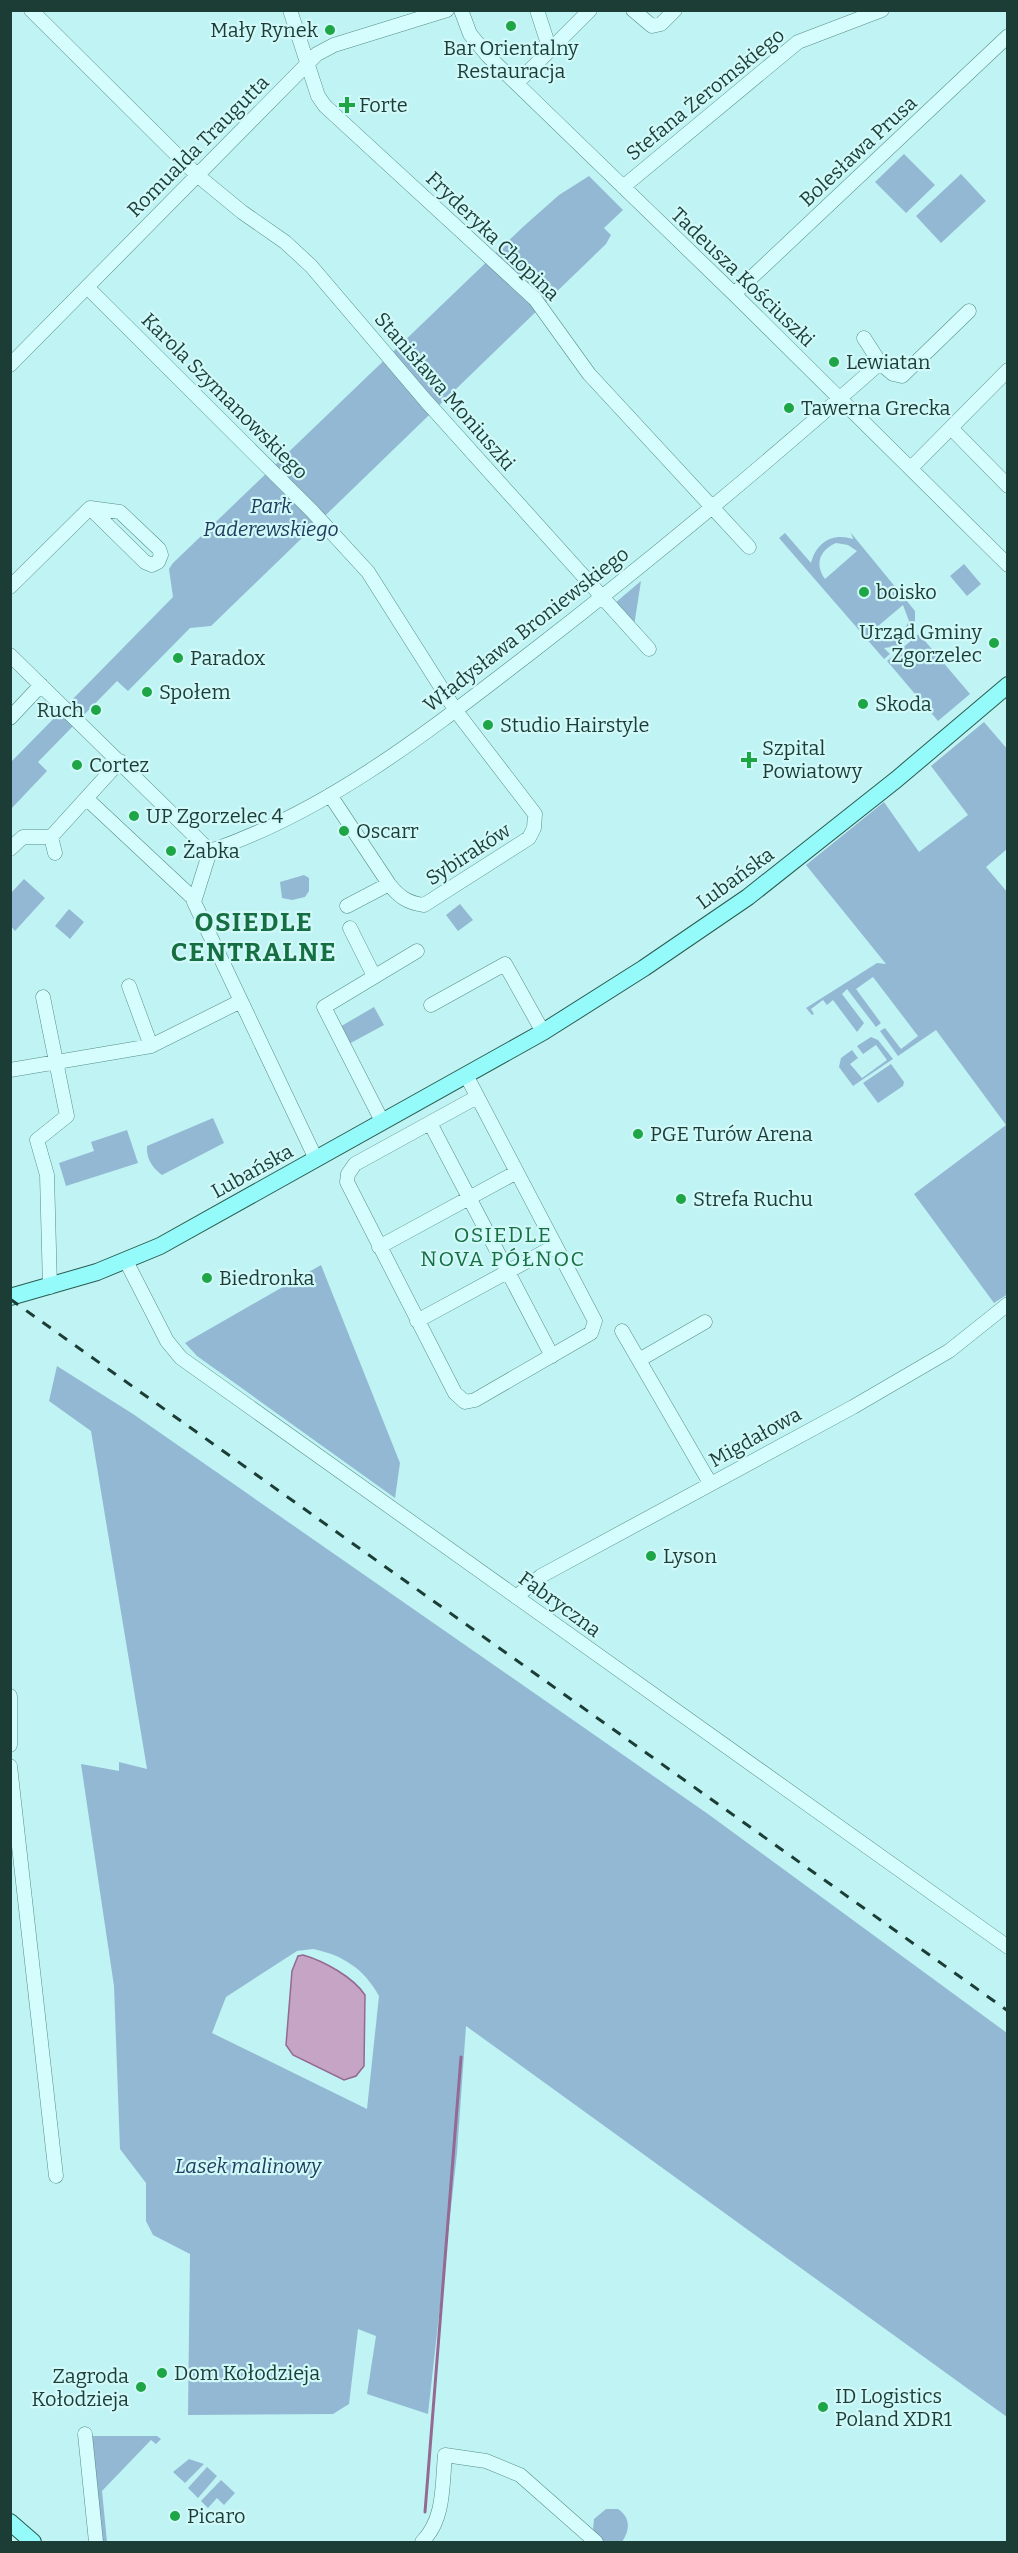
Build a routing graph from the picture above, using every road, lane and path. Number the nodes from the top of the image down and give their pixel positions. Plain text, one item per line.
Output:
1 (31, 10) edge
2 (290, 10) edge
3 (447, 10) edge
4 (461, 10) edge
5 (537, 10) edge
6 (590, 10) edge
7 (633, 10) edge
8 (675, 10) edge
9 (882, 10) edge
10 (1008, 36) edge
11 (552, 49) junction
12 (307, 63) junction
13 (517, 83) junction
14 (197, 175) junction
15 (623, 187) junction
16 (87, 286) junction
17 (734, 294) junction
18 (969, 311) dead end
19 (864, 338) dead end
20 (880, 363) junction
21 (10, 364) edge
22 (1008, 370) edge
23 (840, 399) junction
24 (951, 428) junction
25 (911, 468) junction
26 (1008, 486) edge
27 (712, 505) junction
28 (90, 508) junction
29 (749, 547) dead end
30 (1008, 565) edge
31 (10, 587) edge
32 (603, 597) junction
33 (649, 649) dead end
34 (10, 655) edge
35 (41, 685) junction
36 (1008, 685) edge
37 (456, 711) junction
38 (10, 718) edge
39 (120, 760) junction
40 (330, 795) junction
41 (87, 799) junction
42 (51, 837) junction
43 (10, 849) edge
44 (210, 850) junction
45 (55, 853) dead end
46 (389, 884) junction
47 (194, 899) junction
48 (347, 906) dead end
49 (350, 928) dead end
50 (417, 951) dead end
51 (374, 976) junction
52 (129, 986) dead end
53 (43, 997) dead end
54 (240, 1002) junction
55 (431, 1005) dead end
56 (543, 1032) junction
57 (151, 1046) junction
58 (56, 1063) junction
59 (10, 1070) edge
60 (466, 1075) junction
61 (477, 1097) junction
62 (382, 1121) junction
63 (430, 1123) junction
64 (316, 1159) junction
65 (517, 1172) junction
66 (470, 1198) junction
67 (555, 1246) junction
68 (379, 1247) junction
69 (126, 1261) junction
70 (508, 1271) junction
71 (50, 1287) junction
72 (10, 1298) edge
73 (1008, 1304) edge
74 (417, 1321) junction
75 (705, 1322) dead end
76 (622, 1331) dead end
77 (552, 1356) junction
78 (639, 1360) junction
79 (710, 1483) junction
80 (516, 1597) junction
81 (10, 1696) edge
82 (11, 1724) edge
83 (10, 1744) edge
84 (10, 1766) edge
85 (1008, 1947) edge
86 (56, 2176) dead end
87 (85, 2434) dead end
88 (10, 2522) edge
89 (33, 2542) edge
90 (96, 2542) edge
91 (422, 2542) edge
92 (596, 2542) edge

1 - 14 street, Stanisława Moniuszki
2 - 12 street, Fryderyka Chopina
3 - 12 street, Romualda Traugutta
4 - 13 street, Tadeusza Kościuszki
5 - 11 street
6 - 11 street
7 - 8 street
9 - 15 street, Stefana Żeromskiego
10 - 17 street, Bolesława Prusa
11 - 13 street
12 - 14 street, Romualda Traugutta
12 - 27 street, Fryderyka Chopina
13 - 15 street, Tadeusza Kościuszki
14 - 16 street, Romualda Traugutta
14 - 32 street, Stanisława Moniuszki
15 - 17 street, Tadeusza Kościuszki
16 - 21 street, Romualda Traugutta
16 - 37 street, Karola Szymanowskiego
17 - 23 street, Tadeusza Kościuszki
18 - 20 street
19 - 20 street
20 - 23 street, Władysława Broniewskiego
22 - 24 street
23 - 25 street, Tadeusza Kościuszki
23 - 27 street, Władysława Broniewskiego
24 - 25 street
24 - 26 street
25 - 30 street, Tadeusza Kościuszki
27 - 29 street, Fryderyka Chopina
27 - 32 street, Władysława Broniewskiego
28 - 28 street
28 - 31 street
32 - 33 street, Stanisława Moniuszki
32 - 37 street, Władysława Broniewskiego
34 - 35 street
35 - 38 street
35 - 39 street
36 - 56 main road, Lubańska
37 - 40 street, Władysława Broniewskiego
37 - 46 street, Sybiraków
39 - 41 street
39 - 44 street
40 - 44 street, Władysława Broniewskiego
40 - 46 street, Sybiraków
41 - 42 street
41 - 47 street
42 - 43 street
42 - 45 street
44 - 47 street
46 - 48 street
47 - 54 street
49 - 51 street
50 - 51 street
51 - 62 street
52 - 57 street
53 - 58 street
54 - 57 street
54 - 64 street
55 - 56 street
56 - 60 main road, Lubańska
57 - 58 street
58 - 59 street
58 - 71 street
60 - 61 street
60 - 62 main road, Lubańska
61 - 63 street
61 - 65 street
62 - 64 main road, Lubańska
63 - 66 street
63 - 68 street
64 - 69 main road, Lubańska
65 - 66 street
65 - 67 street
66 - 68 street
66 - 70 street
67 - 70 street
67 - 77 street
68 - 74 street
69 - 71 main road, Lubańska
69 - 80 street, Fabryczna
70 - 74 street
70 - 77 street
71 - 72 main road, Lubańska
73 - 79 street, Migdałowa
74 - 77 street
75 - 78 street
76 - 78 street
78 - 79 street
79 - 80 street, Migdałowa
80 - 85 street, Fabryczna
81 - 82 street
82 - 83 street
84 - 86 street
87 - 90 street
88 - 89 main road
91 - 92 street

